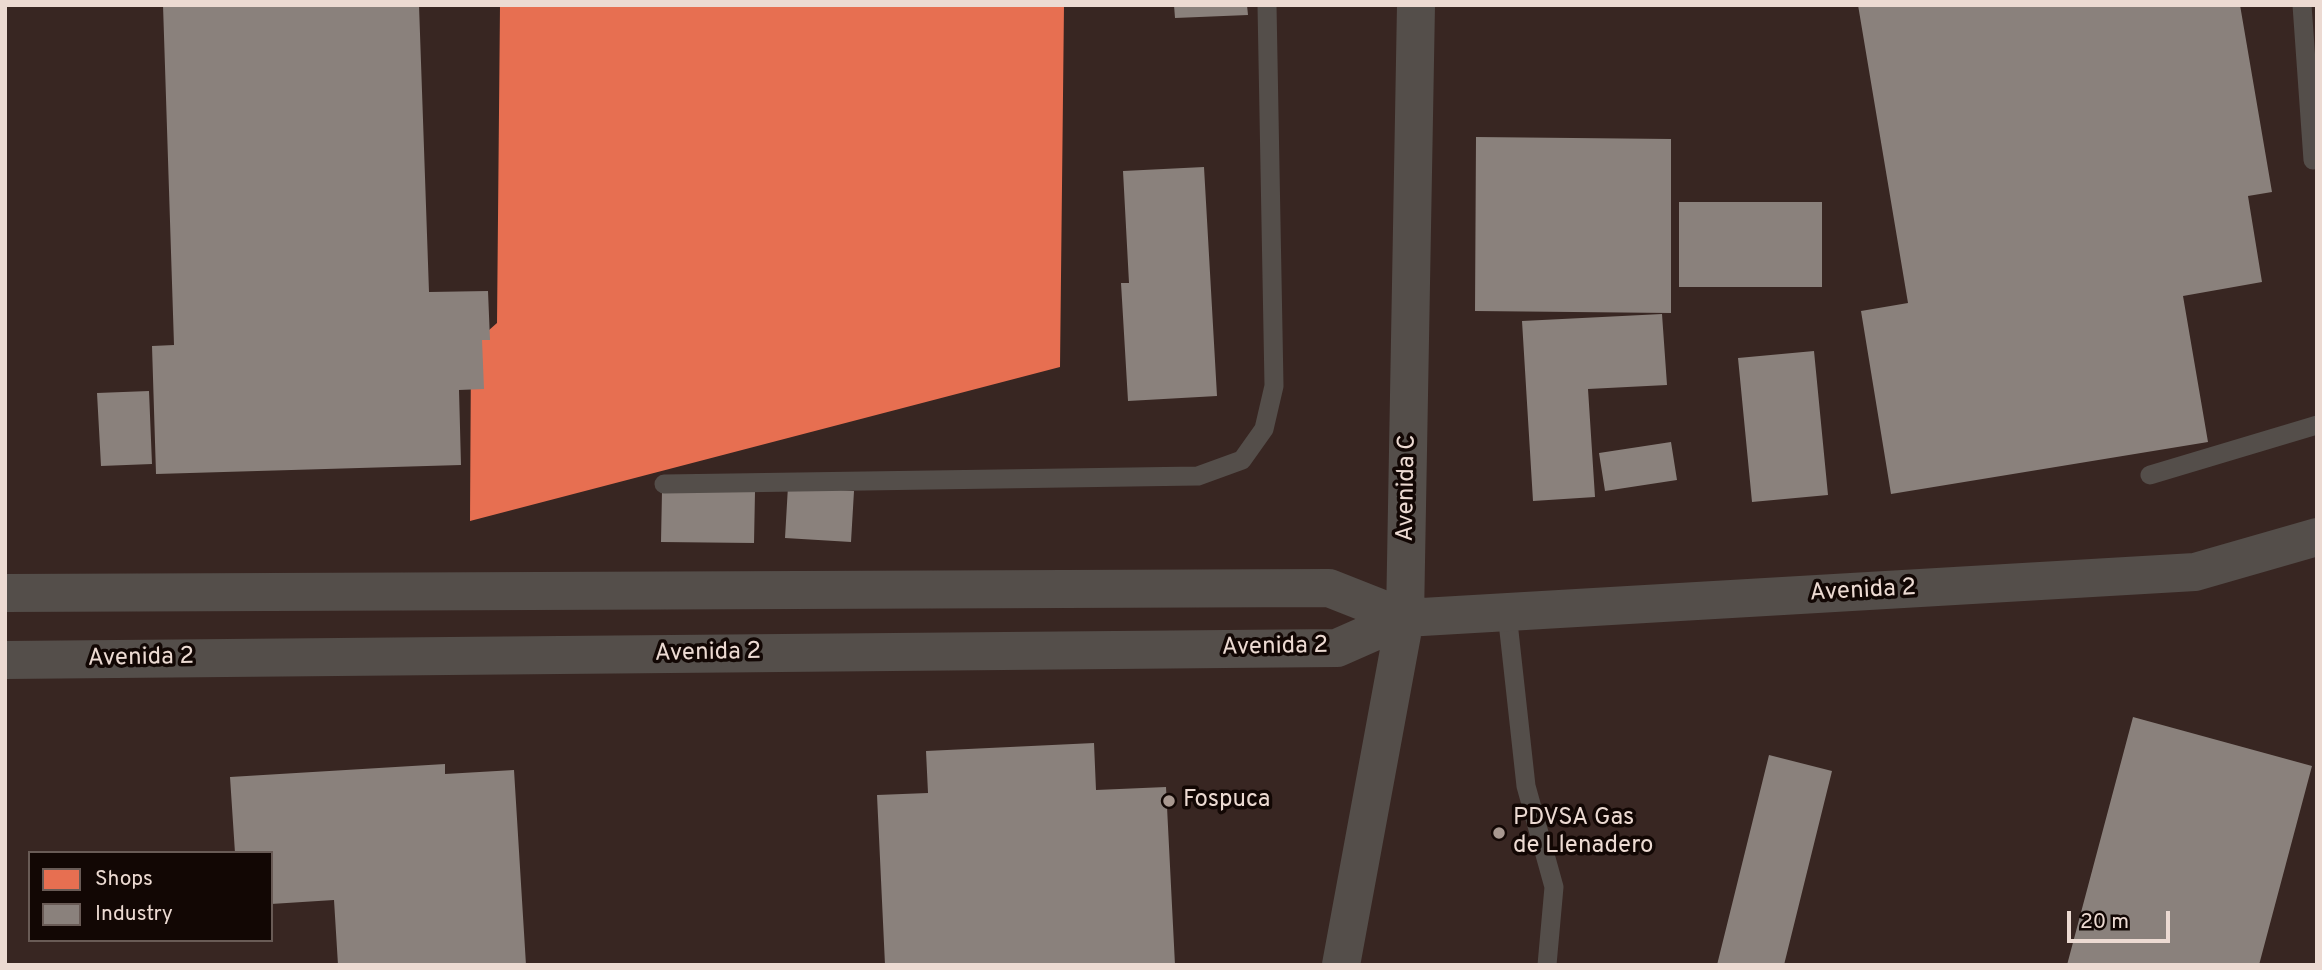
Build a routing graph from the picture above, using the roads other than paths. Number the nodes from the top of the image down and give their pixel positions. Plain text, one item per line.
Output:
1 (1267, 5) edge
2 (1416, 5) edge
3 (2302, 5) edge
4 (2313, 159) dead end
5 (2317, 425) edge
6 (2150, 475) dead end
7 (664, 484) dead end
8 (2317, 537) edge
9 (5, 593) edge
10 (1507, 613) junction
11 (1405, 618) junction
12 (5, 660) edge
13 (1341, 965) edge
14 (1548, 965) edge

1 - 7 lane
2 - 11 street, Avenida C
3 - 4 lane
5 - 6 lane
8 - 10 street, Avenida 2
9 - 11 street, Avenida 2
10 - 11 street, Avenida 2
10 - 14 lane
11 - 12 street, Avenida 2
11 - 13 street, Avenida C

